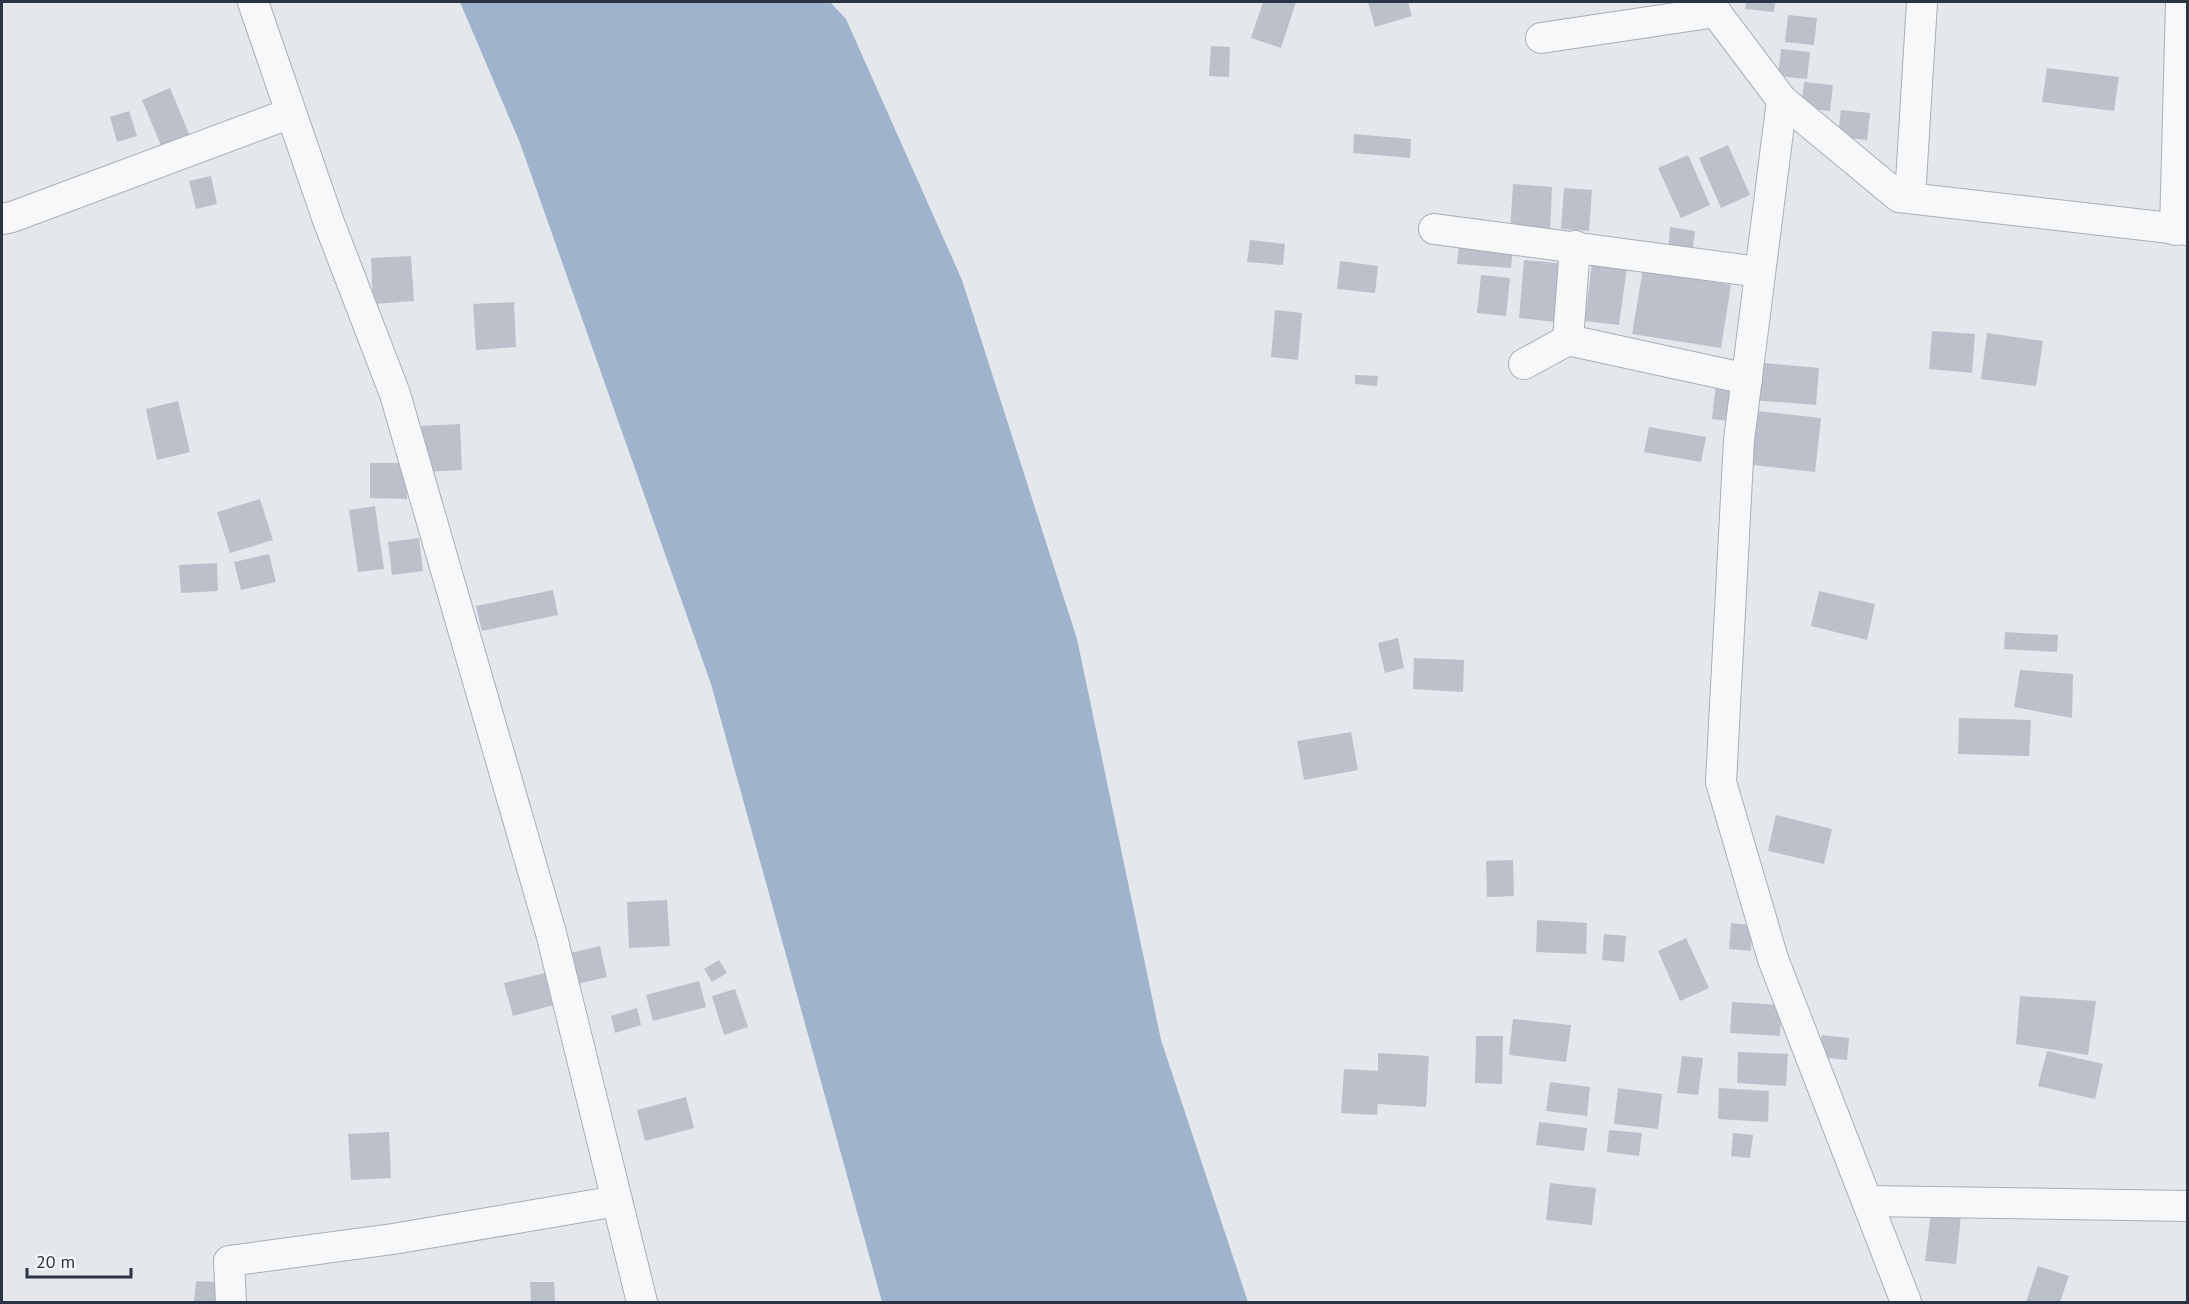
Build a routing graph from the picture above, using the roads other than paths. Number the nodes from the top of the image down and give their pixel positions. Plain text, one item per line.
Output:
1 (253, 2) edge
2 (1922, 2) edge
3 (2181, 2) edge
4 (1712, 7) edge
5 (1541, 38) dead end
6 (1782, 100) junction
7 (291, 113) junction
8 (1910, 198) junction
9 (2, 219) edge
10 (1434, 229) dead end
11 (2181, 230) edge
12 (1575, 246) junction
13 (1759, 272) junction
14 (1568, 340) junction
15 (1524, 364) dead end
16 (1747, 379) junction
17 (617, 1201) junction
18 (1867, 1201) junction
19 (2187, 1206) edge
20 (231, 1302) edge
21 (642, 1302) edge
22 (1906, 1302) edge

1 - 7 street
2 - 8 street
3 - 11 street
4 - 5 street
4 - 6 street
6 - 8 street
6 - 13 street
7 - 9 street
7 - 17 street
8 - 11 street
10 - 12 street
12 - 13 street
12 - 14 street
13 - 16 street
14 - 15 street
14 - 16 street
16 - 18 street
17 - 20 street
17 - 21 street
18 - 19 street
18 - 22 street

